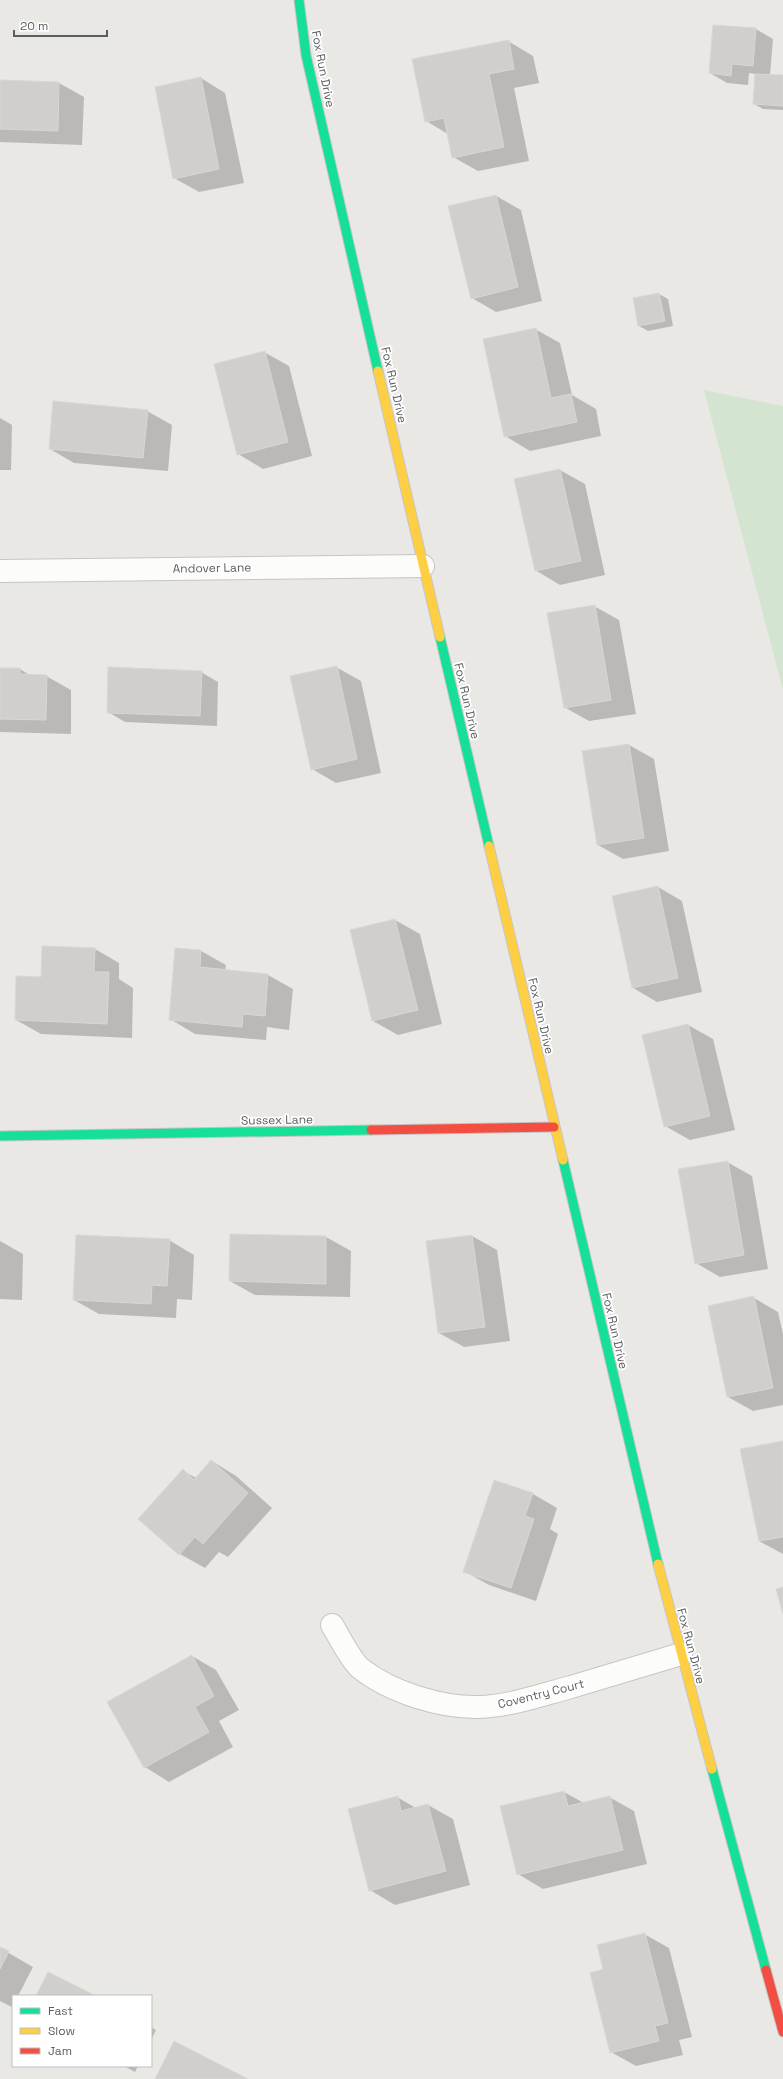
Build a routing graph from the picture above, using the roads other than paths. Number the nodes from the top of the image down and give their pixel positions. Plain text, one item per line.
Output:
1 (299, 0) edge
2 (423, 566) junction
3 (0, 571) edge
4 (554, 1127) junction
5 (0, 1136) edge
6 (332, 1624) dead end
7 (681, 1654) junction
8 (783, 2032) edge

1 - 2 street, Fox Run Drive
2 - 3 street, Andover Lane
2 - 4 street, Fox Run Drive
4 - 5 street, Sussex Lane
4 - 7 street, Fox Run Drive
6 - 7 street, Coventry Court
7 - 8 street, Fox Run Drive

